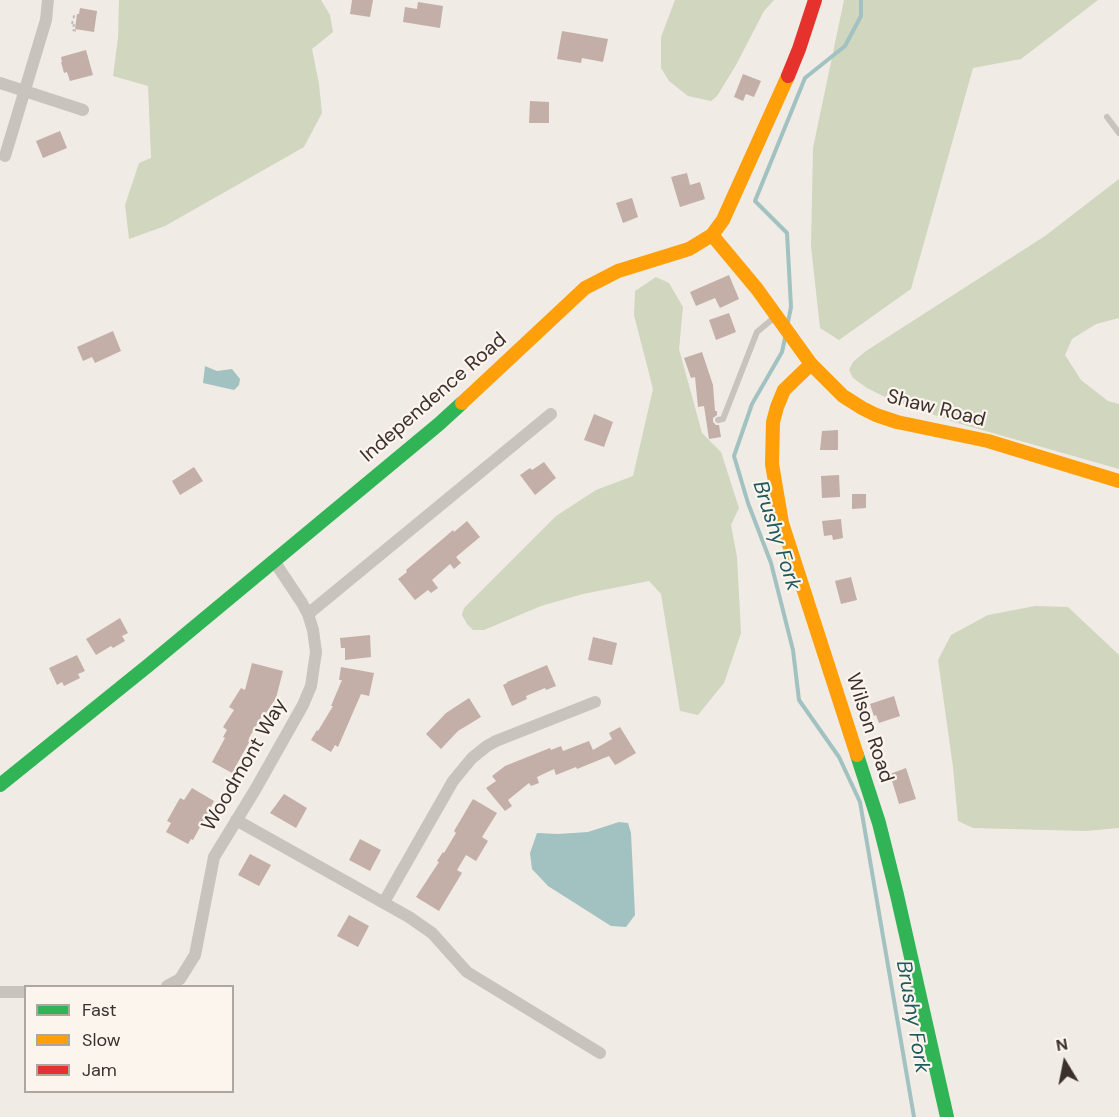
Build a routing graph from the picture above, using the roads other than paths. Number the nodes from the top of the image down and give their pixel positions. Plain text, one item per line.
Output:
1 (48, 0) edge
2 (815, 0) edge
3 (0, 83) edge
4 (24, 90) junction
5 (83, 110) dead end
6 (1107, 117) dead end
7 (1119, 133) edge
8 (5, 156) dead end
9 (712, 235) junction
10 (777, 316) junction
11 (811, 364) junction
12 (551, 414) dead end
13 (718, 420) dead end
14 (1119, 481) edge
15 (274, 561) junction
16 (308, 614) junction
17 (595, 702) dead end
18 (0, 785) edge
19 (236, 820) junction
20 (384, 902) junction
21 (170, 985) edge
22 (0, 992) edge
23 (24, 993) edge
24 (600, 1053) dead end
25 (947, 1117) edge

1 - 4 street
2 - 9 street, Independence Road
3 - 4 street
4 - 5 street
4 - 8 street
6 - 7 lane
9 - 10 street, Shaw Road
9 - 15 street, Independence Road
10 - 11 street, Shaw Road
10 - 13 lane
11 - 14 street, Shaw Road
11 - 25 street, Wilson Road
12 - 16 street
15 - 16 street, Woodmont Way
15 - 18 street, Independence Road
16 - 19 street, Woodmont Way
17 - 20 street
19 - 20 street
19 - 21 street, Woodmont Way
20 - 24 street
22 - 23 street

